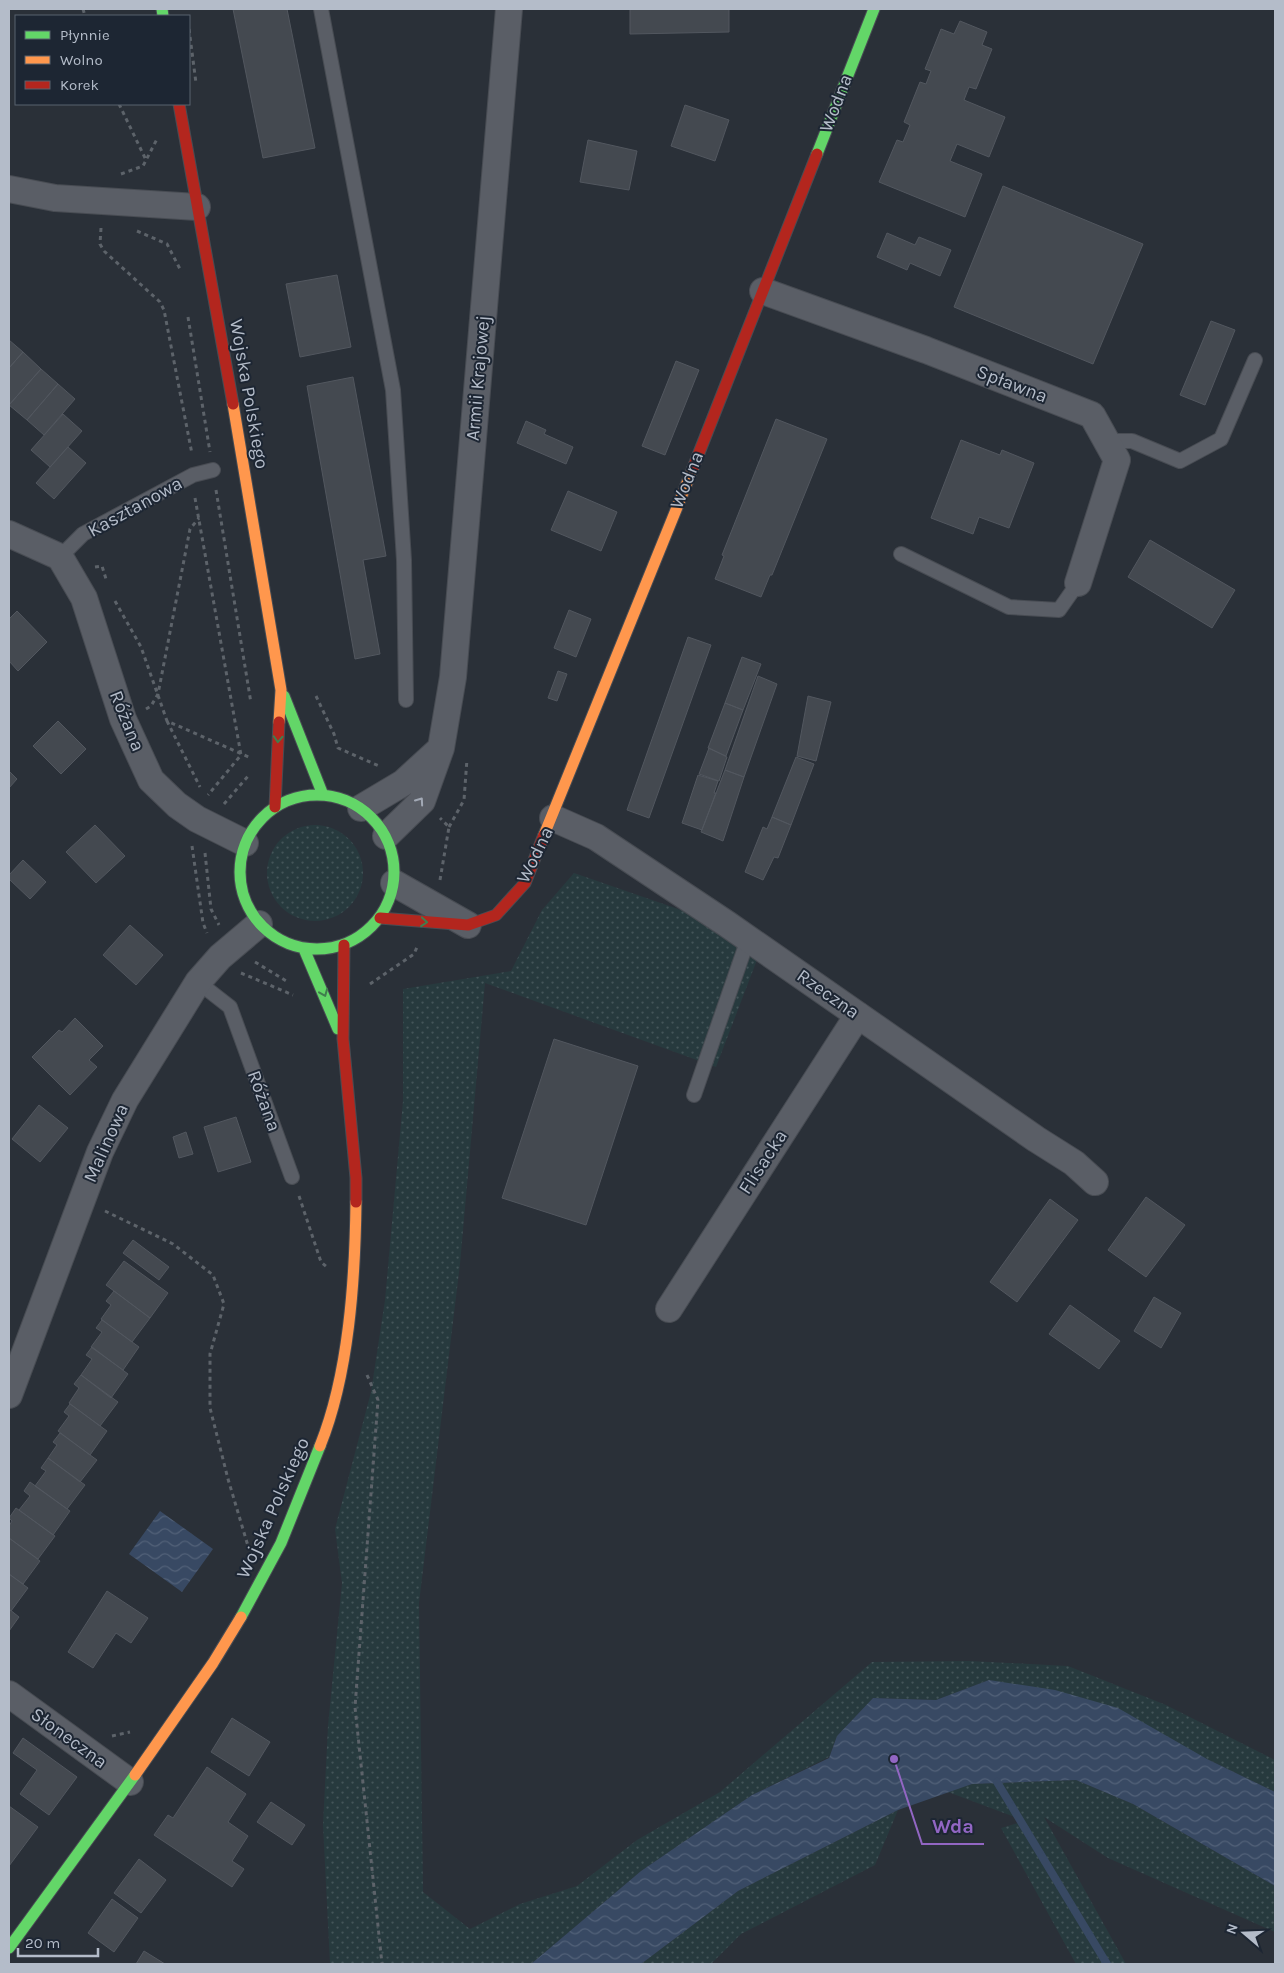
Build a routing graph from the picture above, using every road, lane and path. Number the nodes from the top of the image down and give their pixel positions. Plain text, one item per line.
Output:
1 (322, 9) edge
2 (509, 9) edge
3 (874, 9) edge
4 (119, 105) edge
5 (179, 105) edge
6 (118, 176) dead end
7 (9, 189) edge
8 (197, 207) junction
9 (102, 222) dead end
10 (135, 230) dead end
11 (181, 271) dead end
12 (763, 291) junction
13 (187, 309) dead end
14 (1255, 360) dead end
15 (1107, 441) junction
16 (192, 451) dead end
17 (213, 470) junction
18 (194, 495) dead end
19 (199, 518) junction
20 (9, 534) edge
21 (901, 554) dead end
22 (60, 557) junction
23 (102, 566) dead end
24 (1078, 583) joint
25 (109, 588) dead end
26 (112, 597) dead end
27 (281, 690) junction
28 (158, 694) junction
29 (406, 700) dead end
30 (253, 713) dead end
31 (123, 719) junction
32 (167, 721) junction
33 (441, 748) junction
34 (241, 755) junction
35 (255, 768) dead end
36 (323, 795) junction
37 (275, 807) junction
38 (361, 808) junction
39 (553, 818) junction
40 (202, 822) junction
41 (386, 836) junction
42 (245, 843) junction
43 (394, 883) junction
44 (380, 918) junction
45 (259, 924) junction
46 (468, 925) junction
47 (748, 939) junction
48 (344, 945) junction
49 (304, 949) junction
50 (225, 952) junction
51 (198, 982) junction
52 (322, 987) junction
53 (298, 997) dead end
54 (858, 1015) junction
55 (343, 1039) junction
56 (694, 1095) dead end
57 (292, 1177) joint
58 (1095, 1182) dead end
59 (82, 1200) junction
60 (331, 1272) dead end
61 (669, 1309) dead end
62 (364, 1367) dead end
63 (9, 1395) edge
64 (250, 1554) dead end
65 (9, 1694) edge
66 (138, 1730) dead end
67 (109, 1737) dead end
68 (130, 1782) junction
69 (9, 1948) edge
70 (382, 1964) edge

1 - 29 lane
2 - 33 street, Armii Krajowej
3 - 12 street, Wodna
4 - 6 path
5 - 8 street, Wojska Polskiego
7 - 8 street
8 - 27 street, Wojska Polskiego
9 - 16 path
10 - 11 path
12 - 15 street, Spławna
12 - 39 street, Wodna
13 - 17 path
14 - 15 lane
15 - 24 street, Spławna
17 - 22 lane, Kasztanowa
17 - 30 path
18 - 19 path
19 - 28 path
19 - 34 path
20 - 22 street
21 - 24 lane
22 - 31 street, Różana
23 - 25 path
26 - 28 path
27 - 36 street, Wojska Polskiego
27 -> 37 street, Wojska Polskiego
28 - 31 path
28 - 32 path
31 - 40 street, Różana
32 - 34 path
32 - 34 path
33 - 38 street
41 -> 33 street, Armii Krajowej
35 - 40 path
36 - 37 street
36 - 38 street
37 - 42 street
38 - 41 street
39 - 46 street, Wodna
39 - 47 street, Rzeczna
40 - 42 street, Różana
40 - 50 path
40 - 50 path
41 - 43 street
42 - 45 street
43 - 44 street
43 - 46 street
44 -> 46 street, Wodna
44 - 48 street
45 - 49 street
45 - 50 street, Malinowa
47 - 54 street, Rzeczna
47 - 56 lane
48 - 49 street
48 - 55 street, Wojska Polskiego
49 - 52 street, Wojska Polskiego
50 - 51 street, Malinowa
50 - 52 path
50 - 53 path
51 - 57 lane, Różana
51 - 59 street, Malinowa
52 -> 55 street, Wojska Polskiego
54 - 58 street, Rzeczna
54 - 61 street, Flisacka
55 - 68 street, Wojska Polskiego
57 - 60 path
59 - 63 street, Malinowa
59 - 64 path
62 - 70 path
65 - 68 street, Słoneczna
66 - 67 path
68 - 69 street, Wojska Polskiego

